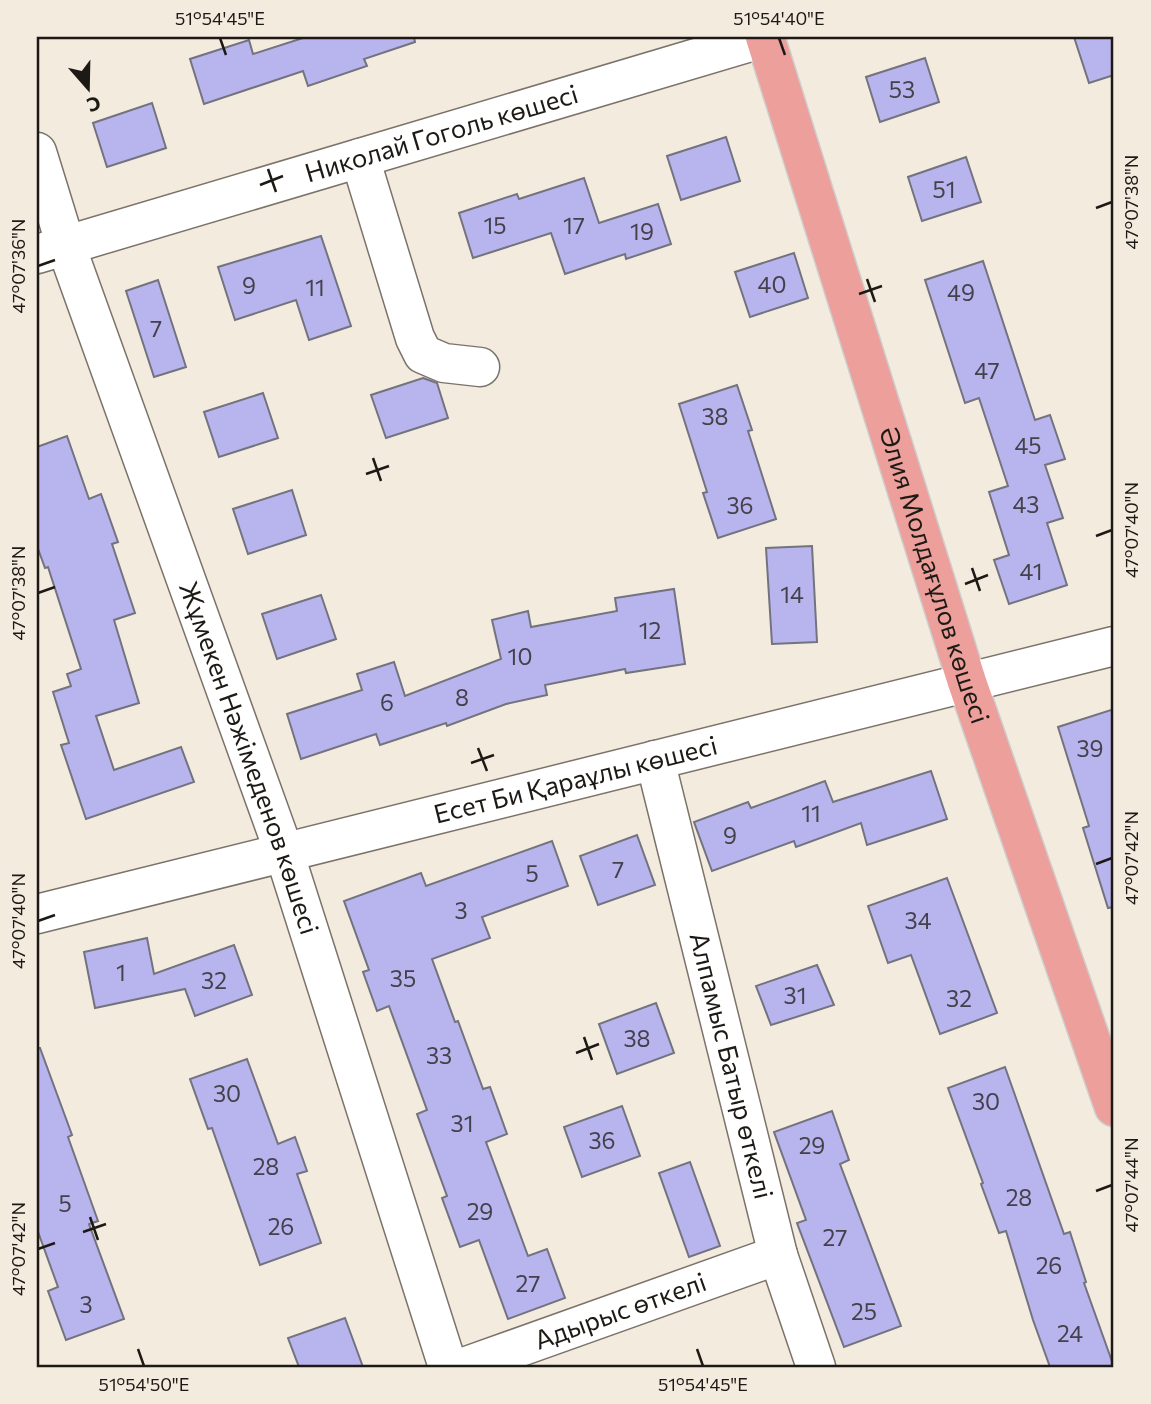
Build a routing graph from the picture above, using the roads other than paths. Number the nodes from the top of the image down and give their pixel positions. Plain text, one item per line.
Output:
1 (766, 37) edge
2 (37, 152) edge
3 (360, 158) junction
4 (52, 250) edge
5 (480, 367) dead end
6 (1114, 646) edge
7 (967, 682) junction
8 (655, 760) junction
9 (284, 852) junction
10 (37, 914) edge
11 (1114, 1107) edge
12 (778, 1255) junction
13 (448, 1367) edge
14 (464, 1367) edge
15 (816, 1367) edge

1 - 3 street, Николай Гоголь көшесі
1 - 7 main road, Әлия Молдағұлов көшесі
2 - 4 street, Жұмекен Нәжімеденов көшесі
3 - 4 street, Николай Гоголь көшесі
3 - 5 street
4 - 9 street, Жұмекен Нәжімеденов көшесі
6 - 7 street, Есет Би Қараұлы көшесі
7 - 8 street, Есет Би Қараұлы көшесі
7 - 11 main road, Әлия Молдағұлов көшесі
8 - 9 street, Есет Би Қараұлы көшесі
8 - 12 street, Алпамыс Батыр өткелі
9 - 10 street, Есет Би Қараұлы көшесі
9 - 13 street, Жұмекен Нәжімеденов көшесі
12 - 14 street, Адырыс өткелі
12 - 15 street, Алпамыс Батыр өткелі

